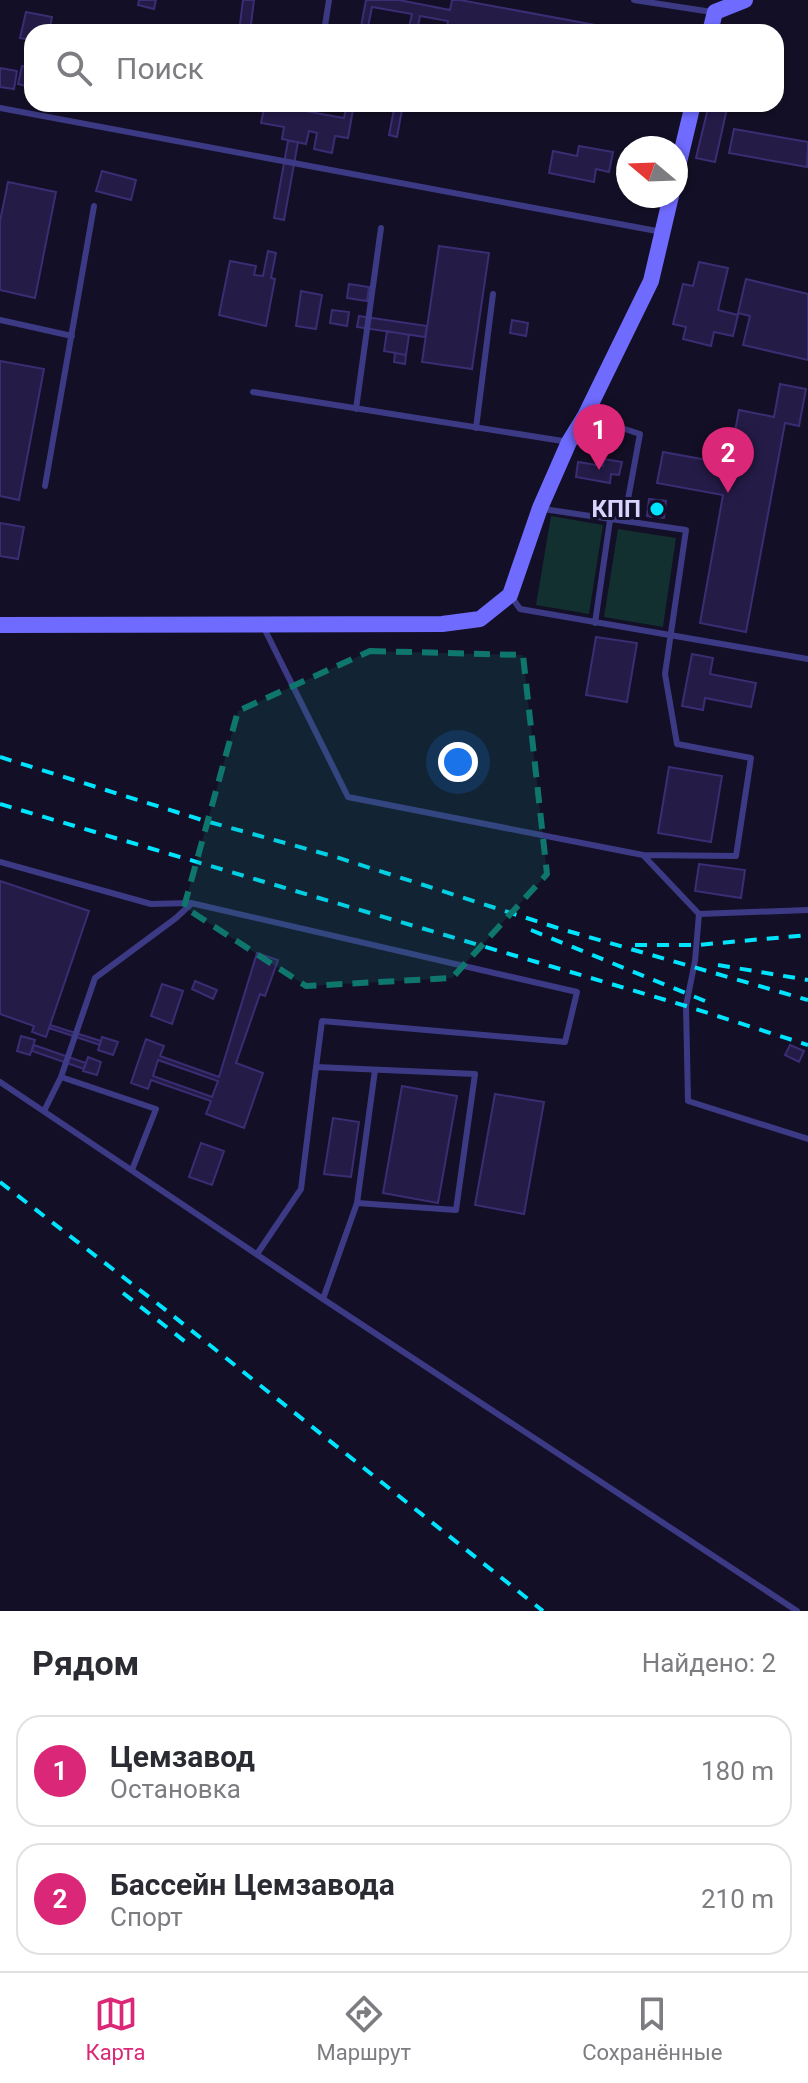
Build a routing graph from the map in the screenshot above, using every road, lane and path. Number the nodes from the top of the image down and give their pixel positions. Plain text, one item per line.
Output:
1 (329, 0) edge
2 (634, 0) edge
3 (745, 0) edge
4 (715, 12) junction
5 (325, 24) edge
6 (712, 24) edge
7 (0, 108) edge
8 (691, 112) edge
9 (685, 136) edge
10 (94, 206) dead end
11 (668, 208) edge
12 (381, 228) dead end
13 (662, 232) junction
14 (493, 294) dead end
15 (0, 320) edge
16 (72, 336) junction
17 (253, 392) dead end
18 (356, 409) junction
19 (585, 416) junction
20 (476, 428) junction
21 (569, 442) junction
22 (45, 486) dead end
23 (540, 508) junction
24 (610, 520) junction
25 (624, 521) junction
26 (510, 595) junction
27 (262, 623) junction
28 (595, 623) junction
29 (0, 625) edge
30 (670, 636) junction
31 (808, 659) edge
32 (643, 855) junction
33 (0, 862) edge
34 (191, 903) junction
35 (808, 910) edge
36 (699, 914) junction
37 (316, 1067) junction
38 (375, 1070) junction
39 (61, 1077) junction
40 (0, 1082) edge
41 (44, 1111) junction
42 (808, 1139) edge
43 (132, 1170) junction
44 (357, 1203) junction
45 (257, 1254) junction
46 (323, 1299) junction
47 (797, 1611) edge

1 - 5 lane
2 - 4 lane
3 - 4 street
4 - 6 street
7 - 13 lane
8 - 9 street
10 - 16 lane
11 - 13 street
12 - 18 lane
13 - 19 street
14 - 20 lane
15 - 16 lane
16 - 22 lane
17 - 18 lane
18 - 20 lane
19 - 21 street
19 - 25 lane
20 - 21 lane
21 - 23 street
23 - 24 lane
23 - 26 street
24 - 25 lane
24 - 28 lane
25 - 30 lane
26 - 27 street
26 - 28 lane
27 - 29 street
27 - 32 lane
28 - 30 lane
30 - 31 lane
30 - 32 lane
32 - 36 lane
33 - 34 lane
34 - 37 lane
34 - 39 lane
35 - 36 lane
36 - 42 lane
37 - 38 lane
37 - 45 lane
38 - 44 lane
38 - 44 lane
39 - 41 lane
39 - 43 lane
40 - 41 lane
41 - 43 lane
43 - 45 lane
44 - 46 lane
45 - 46 lane
46 - 47 lane

